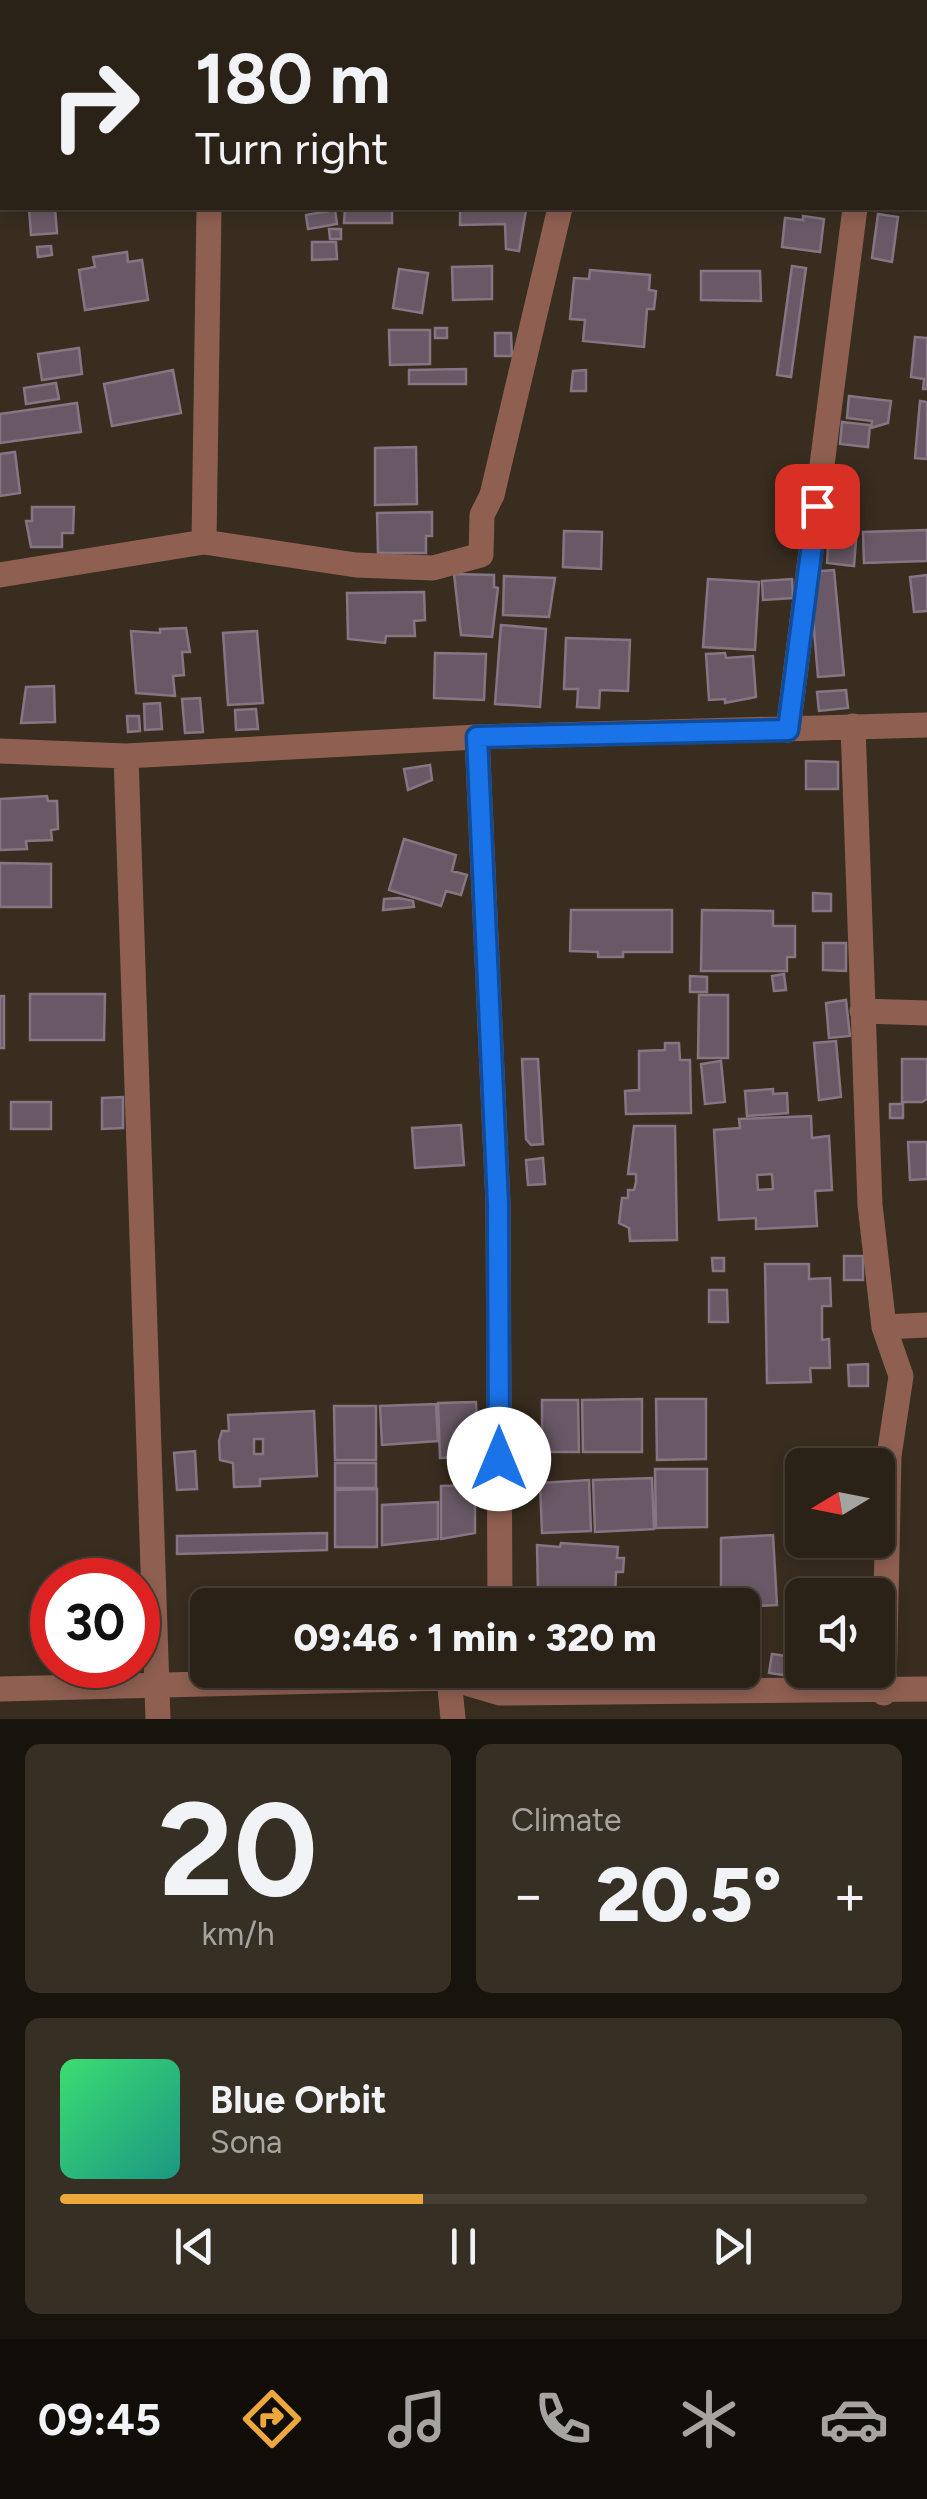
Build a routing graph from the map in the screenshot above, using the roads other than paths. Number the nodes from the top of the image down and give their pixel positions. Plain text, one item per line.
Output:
1 (210, 210) edge
2 (560, 210) edge
3 (855, 210) edge
4 (204, 542) junction
5 (0, 575) edge
6 (927, 725) edge
7 (854, 726) junction
8 (788, 730) junction
9 (477, 737) junction
10 (0, 751) edge
11 (126, 756) junction
12 (862, 1011) junction
13 (927, 1013) edge
14 (927, 1325) edge
15 (884, 1327) junction
16 (154, 1558) edge
17 (500, 1588) edge
18 (190, 1685) edge
19 (160, 1686) edge
20 (53, 1688) edge
21 (158, 1688) edge
22 (450, 1688) edge
23 (730, 1688) edge
24 (0, 1689) edge
25 (927, 1690) edge
26 (884, 1692) junction
27 (158, 1719) edge
28 (453, 1719) edge

1 - 4 street
2 - 4 street
3 - 8 street
4 - 5 street
6 - 7 street
7 - 8 street
7 - 12 street
8 - 9 street
9 - 11 street
9 - 17 street
10 - 11 street
11 - 16 street
12 - 13 street
12 - 15 street
14 - 15 street
15 - 26 street
18 - 19 street
20 - 24 street
21 - 27 street
22 - 28 street
23 - 26 street
25 - 26 street

